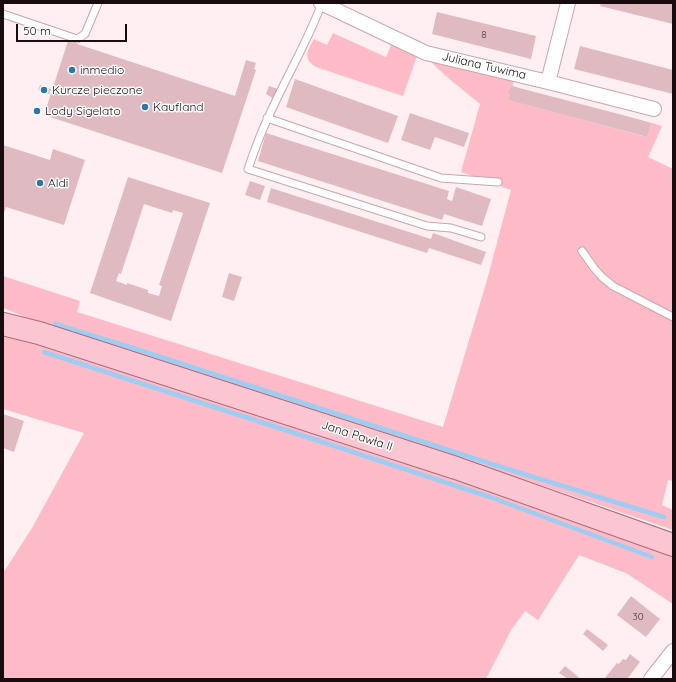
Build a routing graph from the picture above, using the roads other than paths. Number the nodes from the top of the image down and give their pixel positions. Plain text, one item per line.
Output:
1 (98, 3) edge
2 (321, 3) edge
3 (568, 3) edge
4 (3, 14) edge
5 (548, 82) junction
6 (654, 109) dead end
7 (267, 118) junction
8 (498, 182) dead end
9 (481, 238) dead end
10 (582, 251) dead end
11 (673, 317) edge
12 (3, 320) edge
13 (3, 324) edge
14 (39, 333) junction
15 (673, 545) edge
16 (673, 651) edge
17 (651, 679) edge

1 - 4 lane
2 - 5 street, Juliana Tuwima
2 - 7 lane
3 - 5 street
5 - 6 street, Juliana Tuwima
7 - 8 lane
7 - 9 lane
10 - 11 lane
12 - 14 main road, Jana Pawła II
13 - 14 main road, Jana Pawła II
14 - 15 main road, Jana Pawła II
16 - 17 street

